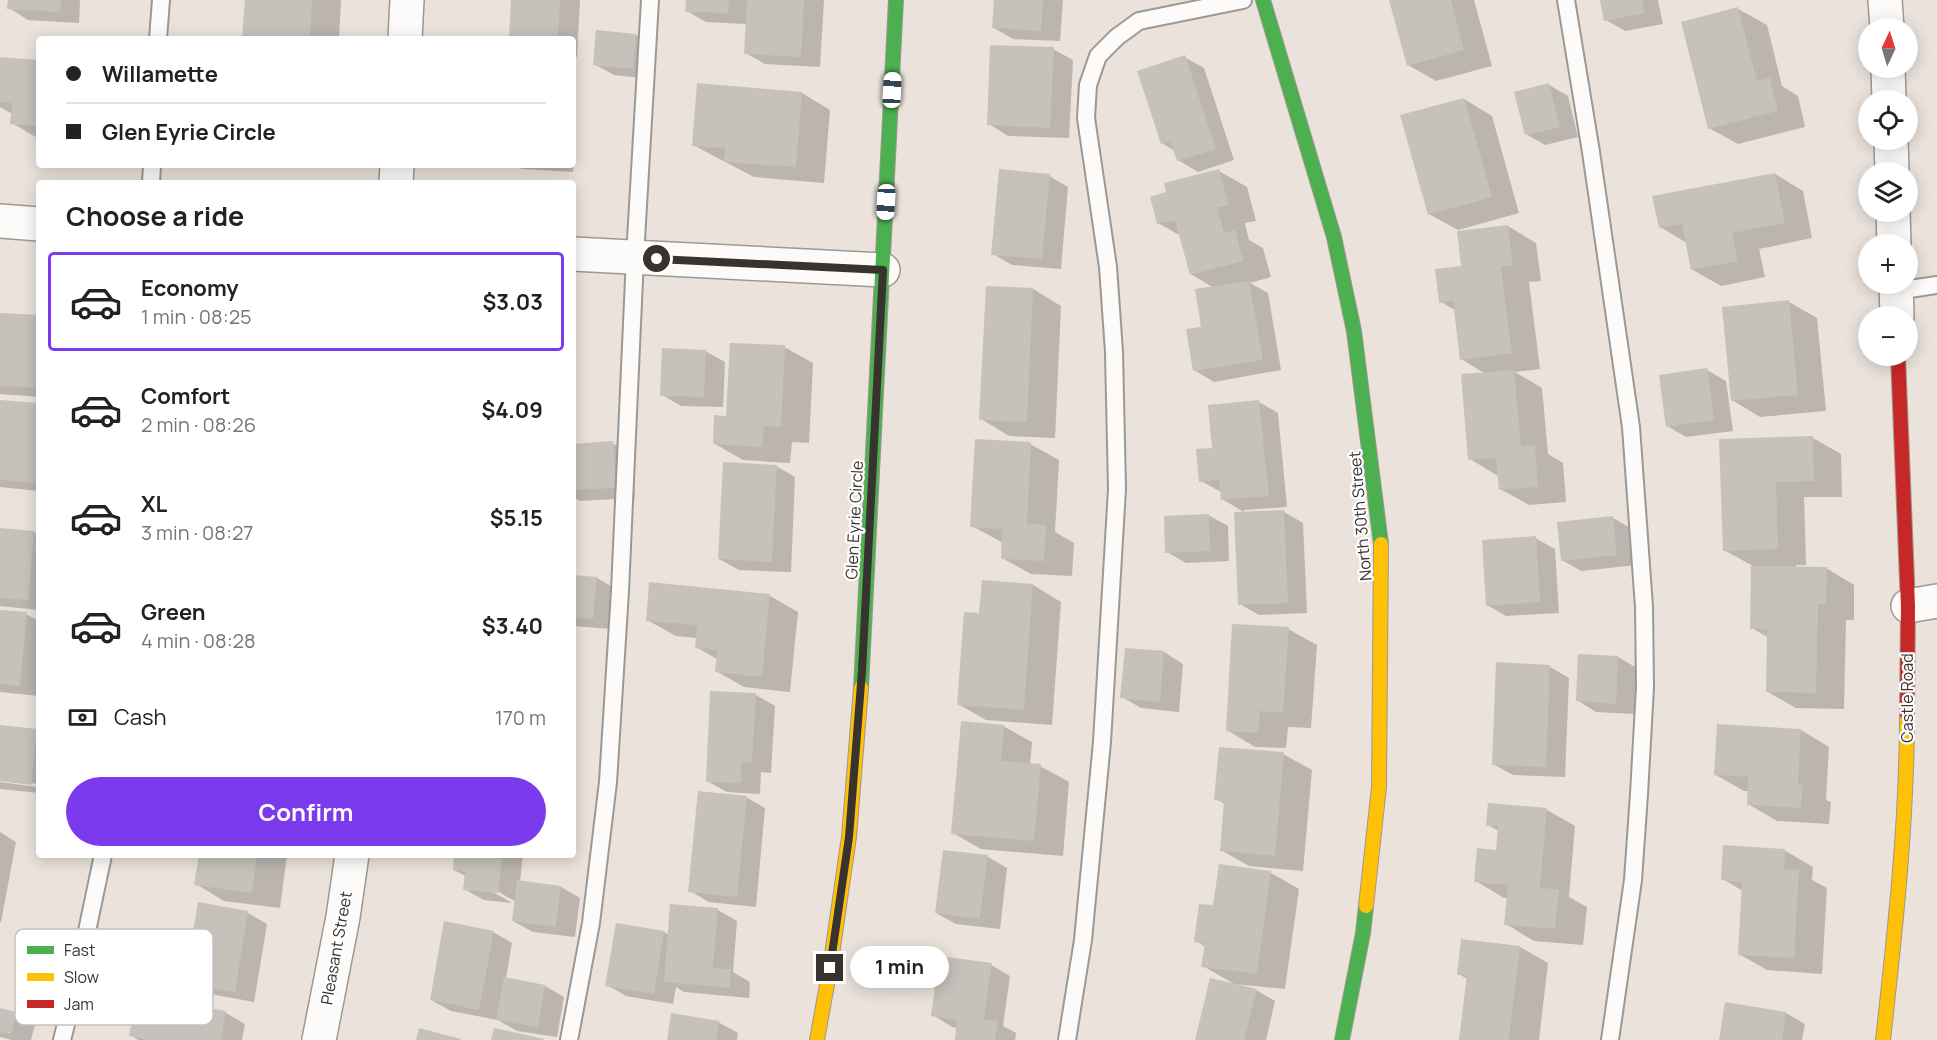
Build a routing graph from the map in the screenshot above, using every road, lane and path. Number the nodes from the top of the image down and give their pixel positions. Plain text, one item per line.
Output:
1 (160, 0) edge
2 (407, 0) edge
3 (650, 0) edge
4 (896, 0) edge
5 (1243, 0) edge
6 (1263, 0) edge
7 (1566, 0) edge
8 (1886, 0) edge
9 (1887, 18) edge
10 (158, 36) edge
11 (405, 36) edge
12 (0, 221) edge
13 (36, 224) edge
14 (576, 254) edge
15 (635, 258) junction
16 (883, 270) junction
17 (1937, 285) edge
18 (1896, 297) edge
19 (1900, 366) edge
20 (1922, 603) edge
21 (102, 858) edge
22 (352, 858) edge
23 (87, 929) edge
24 (66, 1025) edge
25 (62, 1040) edge
26 (319, 1040) edge
27 (569, 1040) edge
28 (817, 1040) edge
29 (1067, 1040) edge
30 (1342, 1040) edge
31 (1610, 1040) edge
32 (1882, 1040) edge

1 - 10 lane
2 - 11 street
3 - 15 lane
4 - 16 street, Glen Eyrie Circle
5 - 29 lane
6 - 30 street, North 30th Street
7 - 31 lane
8 - 9 street
12 - 13 street
14 - 15 street
15 - 16 street
15 - 27 lane
16 - 28 street, Glen Eyrie Circle
17 - 18 lane
19 - 20 street, Castle Road
20 - 32 street, Castle Road
21 - 23 lane
22 - 26 street, Pleasant Street
24 - 25 lane

